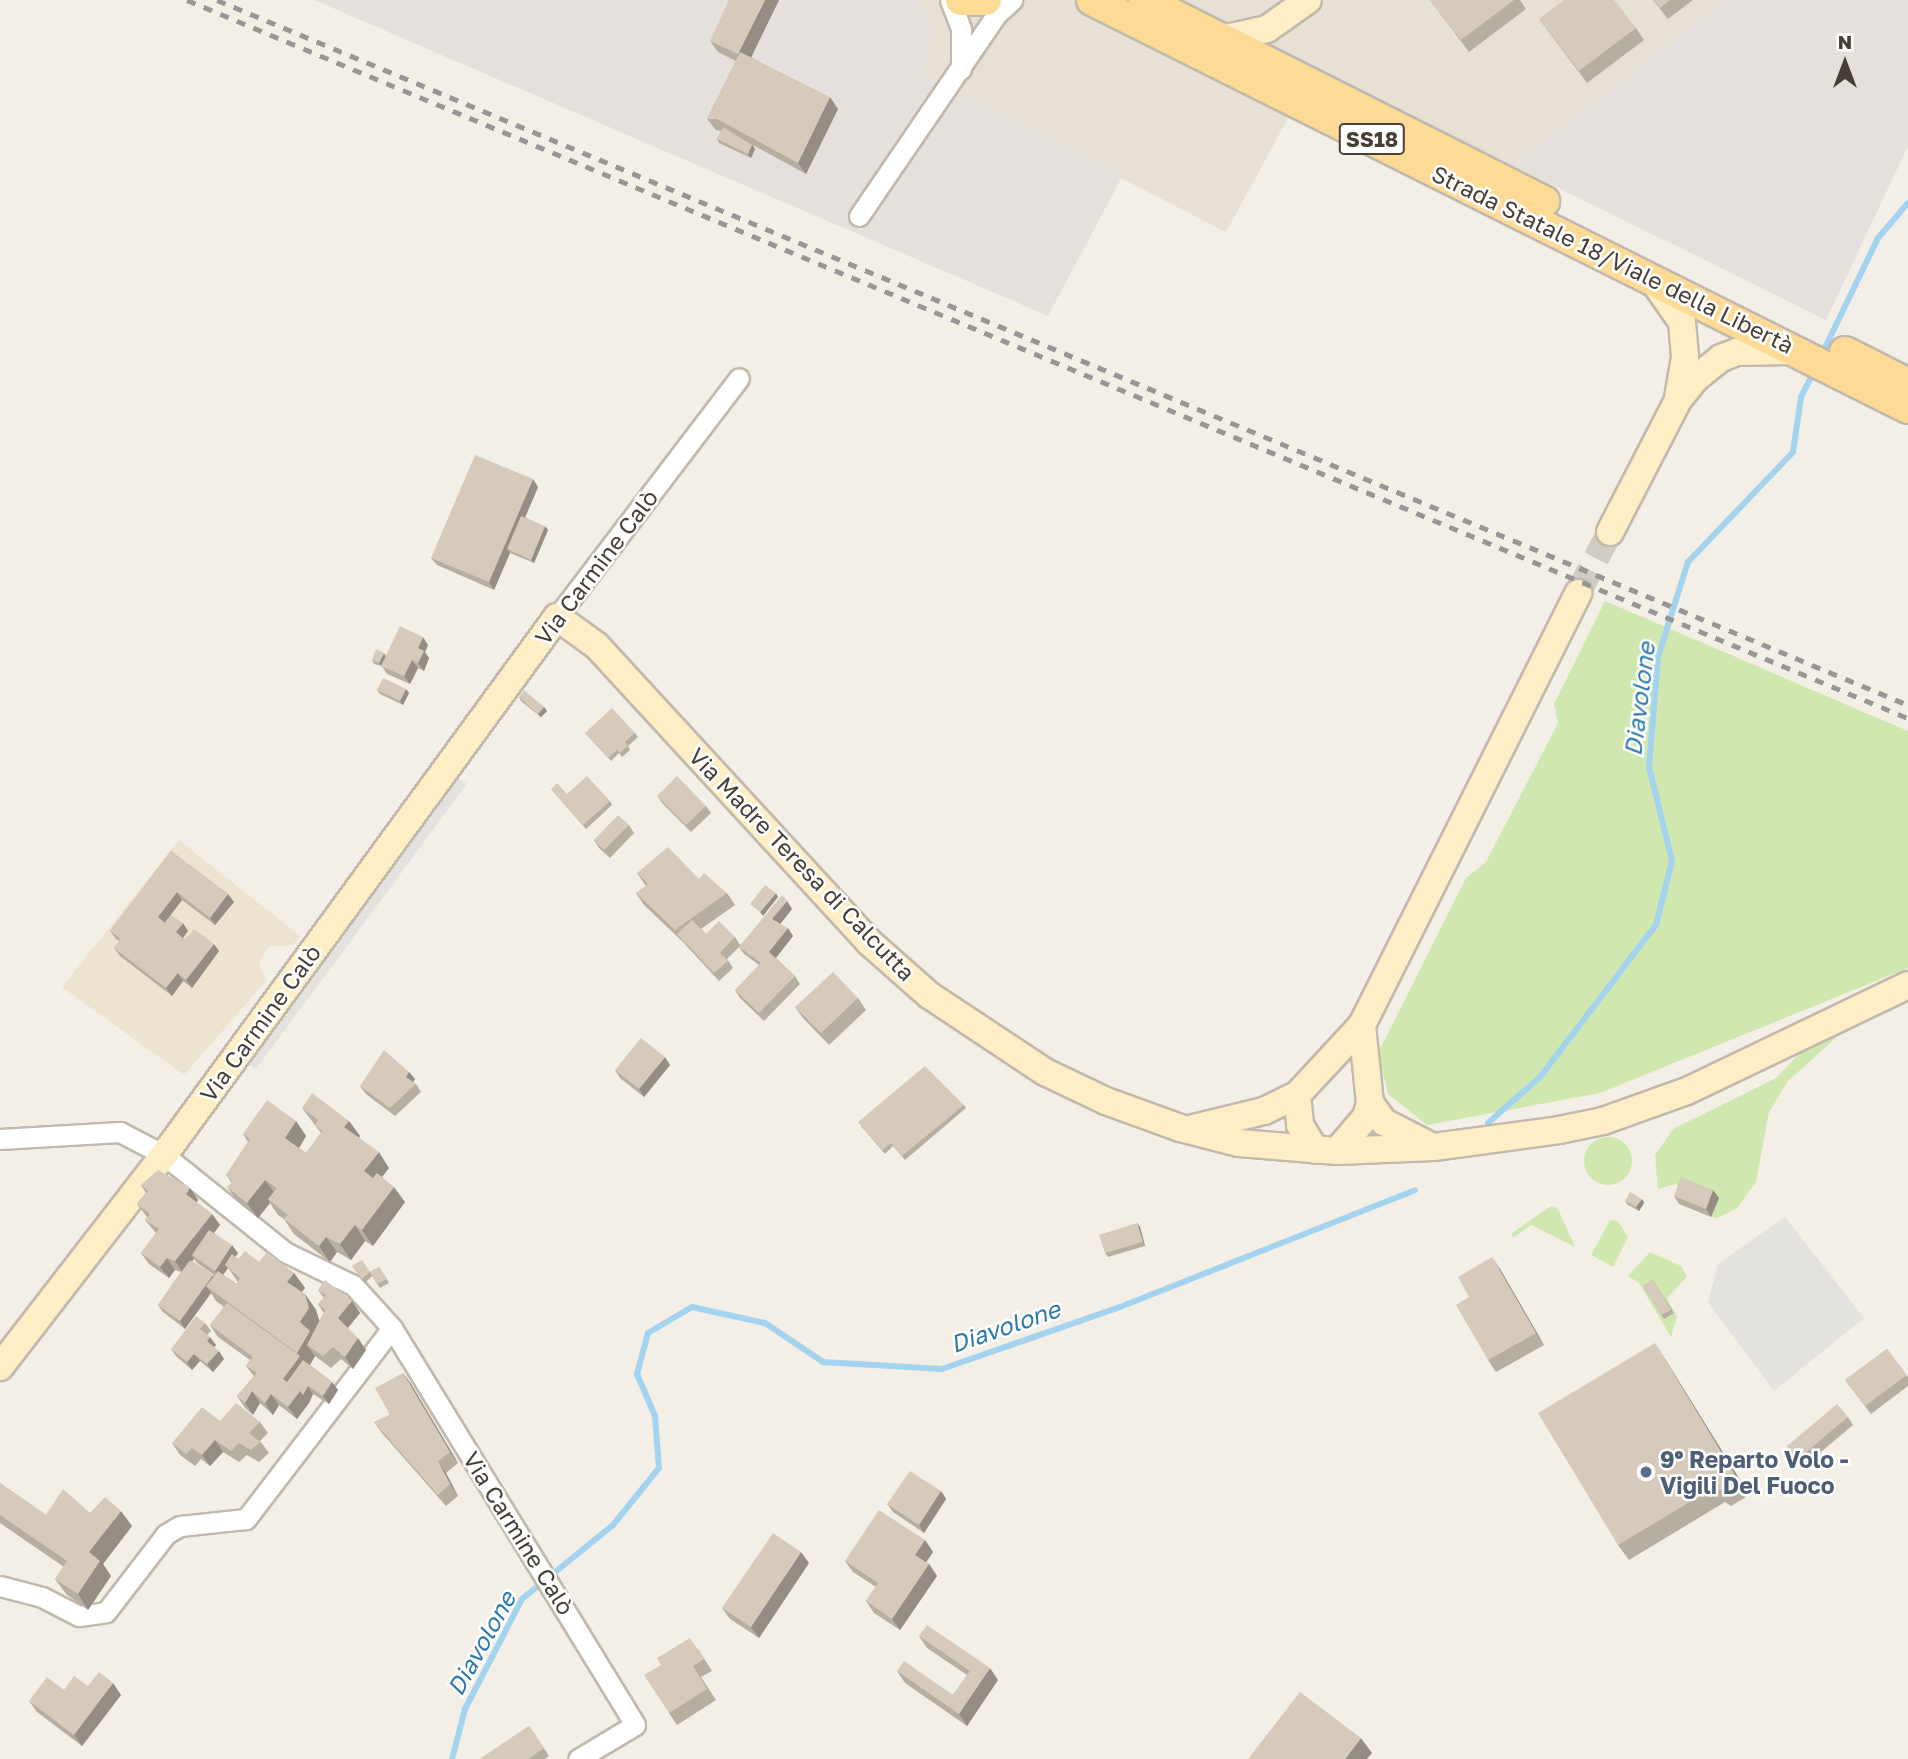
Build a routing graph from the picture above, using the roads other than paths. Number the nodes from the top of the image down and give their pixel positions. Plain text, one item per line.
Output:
1 (950, 0) edge
2 (961, 0) edge
3 (986, 0) edge
4 (1012, 0) edge
5 (1092, 0) edge
6 (1144, 0) edge
7 (1307, 0) edge
8 (1280, 21) junction
9 (1222, 39) junction
10 (1274, 66) junction
11 (961, 70) junction
12 (859, 216) dead end
13 (1651, 278) junction
14 (1818, 352) junction
15 (739, 378) dead end
16 (1908, 384) edge
17 (1678, 400) junction
18 (1908, 408) edge
19 (1609, 532) tunnel mouth
20 (1578, 593) tunnel mouth
21 (557, 617) junction
22 (1908, 985) edge
23 (1362, 1025) junction
24 (1297, 1095) junction
25 (1370, 1103) junction
26 (1188, 1129) junction
27 (0, 1139) edge
28 (1434, 1147) junction
29 (1326, 1150) junction
30 (164, 1155) junction
31 (393, 1328) junction
32 (0, 1367) edge
33 (0, 1586) edge
34 (578, 1759) edge

1 - 11 street
2 - 3 main road
4 - 11 street
5 - 13 main road, Strada Statale 18/Viale della Libertà / SS18
6 - 9 main road, Strada Statale 18/Viale della Libertà / SS18
7 - 8 street
8 - 9 street
8 - 10 street
9 - 10 main road, Strada Statale 18/Viale della Libertà / SS18
10 - 14 main road, Strada Statale 18/Viale della Libertà / SS18
11 - 12 street
13 - 14 main road, Strada Statale 18/Viale della Libertà / SS18
13 - 17 street
14 - 16 main road, Strada Statale 18/Viale della Libertà / SS18
14 - 17 street
14 - 18 main road, Strada Statale 18/Viale della Libertà / SS18
15 - 21 street, Via Carmine Calò
17 - 19 street
20 - 23 street
21 - 26 street, Via Madre Teresa di Calcutta
21 - 30 street, Via Carmine Calò
22 - 28 street, Via Madre Teresa di Calcutta
23 - 24 street
23 - 25 street
24 - 26 street
24 - 29 street
25 - 28 street
25 - 29 street
26 - 29 street, Via Madre Teresa di Calcutta
27 - 30 street
28 - 29 street, Via Madre Teresa di Calcutta
30 - 31 street, Via Carmine Calò
30 - 32 street
31 - 33 street
31 - 34 street, Via Carmine Calò

